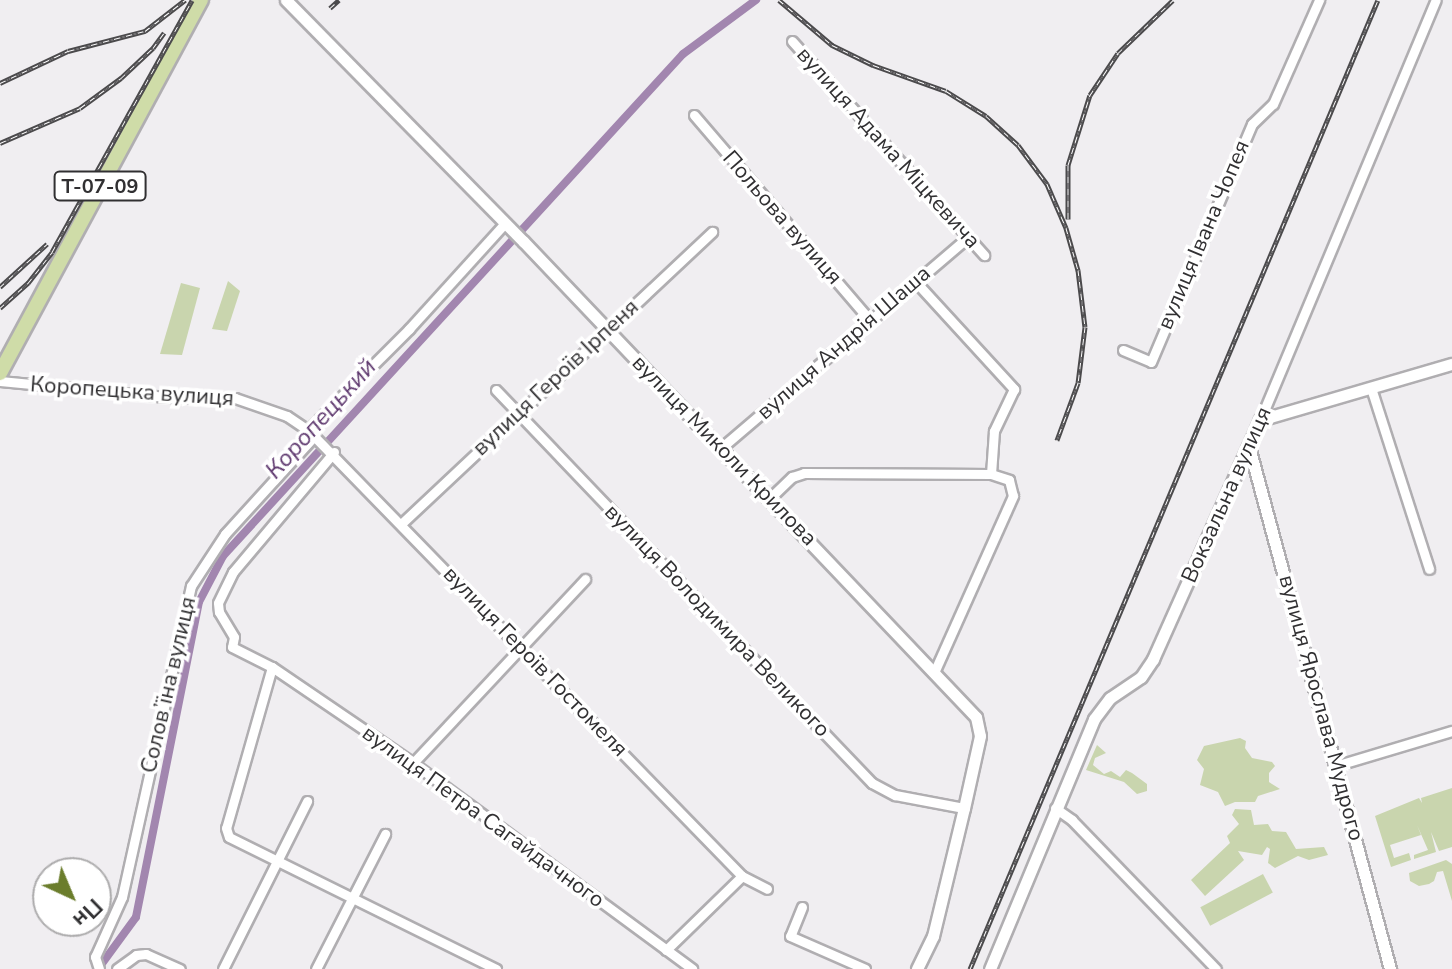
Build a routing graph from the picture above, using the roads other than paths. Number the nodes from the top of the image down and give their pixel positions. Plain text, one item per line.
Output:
1 (201, 0) edge
2 (286, 0) edge
3 (1319, 0) edge
4 (1436, 0) edge
5 (792, 41) dead end
6 (694, 115) dead end
7 (508, 226) junction
8 (712, 232) dead end
9 (967, 238) junction
10 (984, 255) dead end
11 (915, 281) junction
12 (870, 320) junction
13 (607, 329) junction
14 (1123, 350) dead end
15 (1452, 364) edge
16 (0, 373) edge
17 (0, 381) edge
18 (1371, 388) junction
19 (496, 390) dead end
20 (518, 413) junction
21 (1260, 420) junction
22 (321, 441) junction
23 (1249, 447) junction
24 (721, 448) junction
25 (991, 474) junction
26 (769, 499) junction
27 (401, 524) junction
28 (1429, 569) dead end
29 (585, 579) dead end
30 (520, 646) junction
31 (272, 667) junction
32 (934, 673) junction
33 (1452, 731) edge
34 (413, 763) junction
35 (1335, 766) junction
36 (307, 801) dead end
37 (964, 808) junction
38 (1055, 808) junction
39 (385, 834) dead end
40 (276, 862) junction
41 (742, 876) junction
42 (767, 889) dead end
43 (352, 898) junction
44 (802, 907) dead end
45 (666, 950) junction
46 (489, 967) edge
47 (97, 968) edge
48 (117, 969) edge
49 (180, 969) edge
50 (223, 969) edge
51 (316, 969) edge
52 (692, 969) edge
53 (865, 969) edge
54 (917, 969) edge
55 (990, 969) edge
56 (1216, 969) edge
57 (1390, 969) edge

1 - 16 main road, Т-07-09
2 - 7 street, вулиця Миколи Крилова
3 - 14 street, вулиця Івана Чопея
4 - 21 street, Вокзальна вулиця
5 - 9 street, вулиця Адама Міцкевича
6 - 12 street, Польова вулиця
7 - 13 street, вулиця Миколи Крилова
7 - 22 street
8 - 13 street, вулиця Героїв Ірпеня
9 - 10 street, вулиця Адама Міцкевича
9 - 11 street, вулиця Андрія Шаша
11 - 12 street, вулиця Андрія Шаша
11 - 25 street
12 - 24 street, вулиця Андрія Шаша
13 - 20 street, вулиця Героїв Ірпеня
13 - 24 street, вулиця Миколи Крилова
15 - 18 street
17 - 22 street, Коропецька вулиця
18 - 21 street
18 - 28 street
19 - 20 street, вулиця Володимира Великого
20 - 27 street, вулиця Героїв Ірпеня
20 - 37 street, вулиця Володимира Великого
21 - 23 street, Вокзальна вулиця
22 - 27 street, вулиця Героїв Гостомеля
22 - 31 street, вулиця Петра Сагайдачного
22 - 47 street, Соловʼїна вулиця
23 - 35 street, вулиця Ярослава Мудрого
23 - 38 street, Вокзальна вулиця
24 - 26 street, вулиця Миколи Крилова
25 - 26 street
25 - 32 street
26 - 32 street, вулиця Миколи Крилова
27 - 30 street, вулиця Героїв Гостомеля
29 - 30 street
30 - 34 street
30 - 41 street, вулиця Героїв Гостомеля
31 - 34 street, вулиця Петра Сагайдачного
31 - 40 street
32 - 37 street, вулиця Миколи Крилова
33 - 35 street
34 - 45 street, вулиця Петра Сагайдачного
35 - 57 street, вулиця Ярослава Мудрого
36 - 40 street
37 - 54 street, вулиця Миколи Крилова
38 - 55 street, Вокзальна вулиця
38 - 56 street
39 - 43 street
40 - 43 street
40 - 50 street
41 - 42 street, вулиця Героїв Гостомеля
41 - 45 street
43 - 46 street
43 - 51 street
44 - 53 street
45 - 52 street, вулиця Петра Сагайдачного
48 - 49 street

